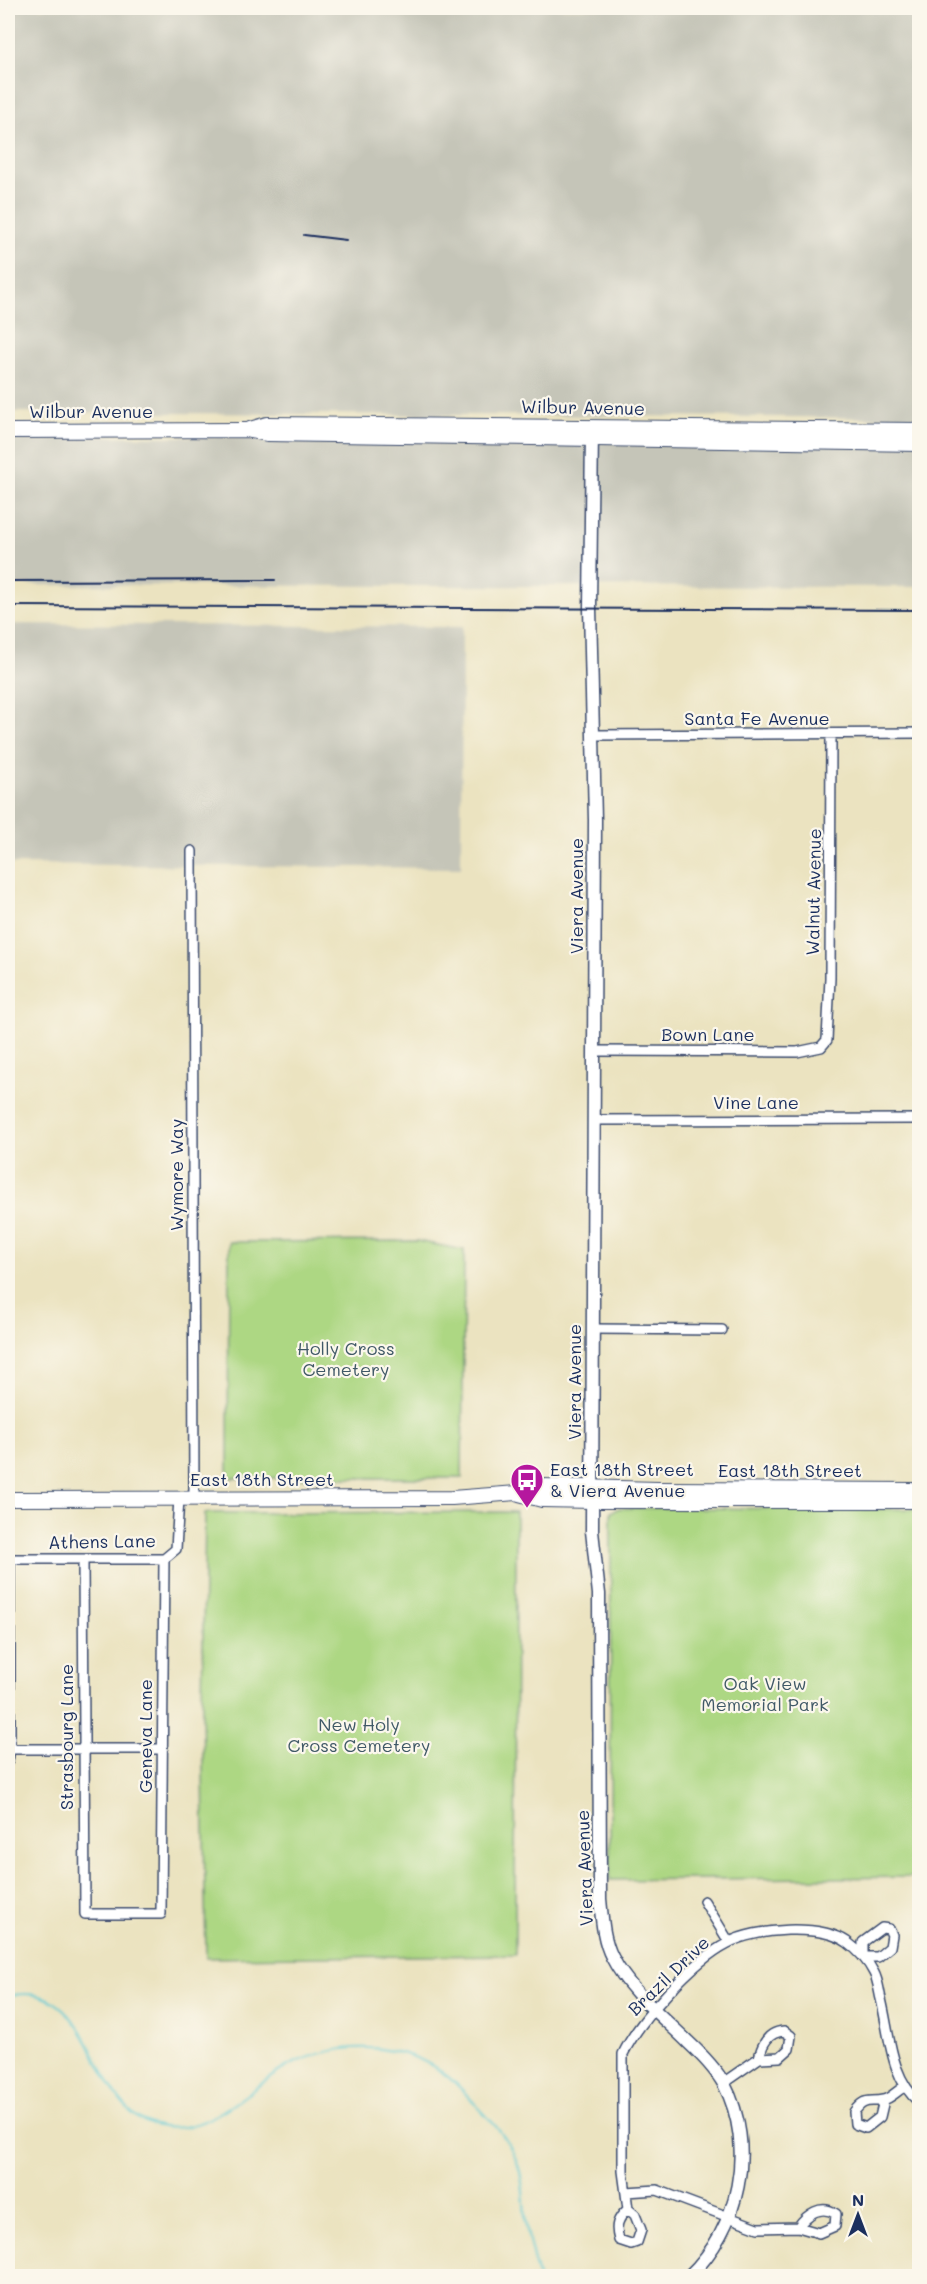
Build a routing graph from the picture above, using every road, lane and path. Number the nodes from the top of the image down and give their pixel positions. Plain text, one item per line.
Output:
1 (920, 430) edge
2 (8, 431) edge
3 (592, 432) junction
4 (832, 436) junction
5 (920, 444) edge
6 (920, 733) edge
7 (594, 735) junction
8 (831, 735) junction
9 (192, 851) dead end
10 (821, 1047) joint
11 (594, 1051) junction
12 (920, 1119) edge
13 (593, 1120) junction
14 (592, 1329) junction
15 (722, 1330) dead end
16 (920, 1490) edge
17 (593, 1494) junction
18 (179, 1498) junction
19 (194, 1498) junction
20 (8, 1499) edge
21 (920, 1501) edge
22 (164, 1558) junction
23 (83, 1559) junction
24 (8, 1687) edge
25 (10, 1749) junction
26 (84, 1749) junction
27 (162, 1749) junction
28 (8, 1761) edge
29 (704, 1901) dead end
30 (161, 1914) joint
31 (729, 1942) junction
32 (655, 2009) junction
33 (759, 2058) dead end
34 (723, 2083) junction
35 (904, 2087) junction
36 (884, 2100) dead end
37 (920, 2103) edge
38 (626, 2192) junction
39 (627, 2209) dead end
40 (729, 2218) junction
41 (798, 2227) dead end
42 (689, 2277) edge

1 - 4 main road, Wilbur Avenue
2 - 3 main road, Wilbur Avenue
3 - 4 main road, Wilbur Avenue
3 - 7 street, Viera Avenue
4 - 5 main road, Wilbur Avenue
6 - 8 street, Santa Fe Avenue
7 - 8 street, Santa Fe Avenue
7 - 11 street, Viera Avenue
8 - 10 street, Walnut Avenue
9 - 19 street, Wymore Way
10 - 11 street, Bown Lane
11 - 13 street, Viera Avenue
12 - 13 street, Vine Lane
13 - 14 street, Viera Avenue
14 - 15 street
14 - 17 street, Viera Avenue
16 - 17 main road, East 18th Street
17 - 19 main road, East 18th Street
17 - 21 main road, East 18th Street
17 - 32 street, Viera Avenue
18 - 19 main road, East 18th Street
18 - 20 main road, East 18th Street
18 - 22 street, Athens Lane
22 - 23 street, Athens Lane
22 - 27 street, Geneva Lane
23 - 24 street, Athens Lane
23 - 26 street, Strasbourg Lane
24 - 25 street
25 - 26 street
25 - 28 street
26 - 27 street
26 - 30 street, Strasbourg Lane
27 - 30 street, Geneva Lane
29 - 31 street
31 - 32 street, Brazil Drive
31 - 35 street, Brazil Drive
32 - 34 street, Viera Avenue
32 - 38 street, Brazil Drive
33 - 34 street
34 - 40 street, Viera Avenue
35 - 36 street
35 - 37 street, Brazil Drive
38 - 39 street, Brazil Drive
38 - 40 street
40 - 41 street
40 - 42 street, Viera Avenue

